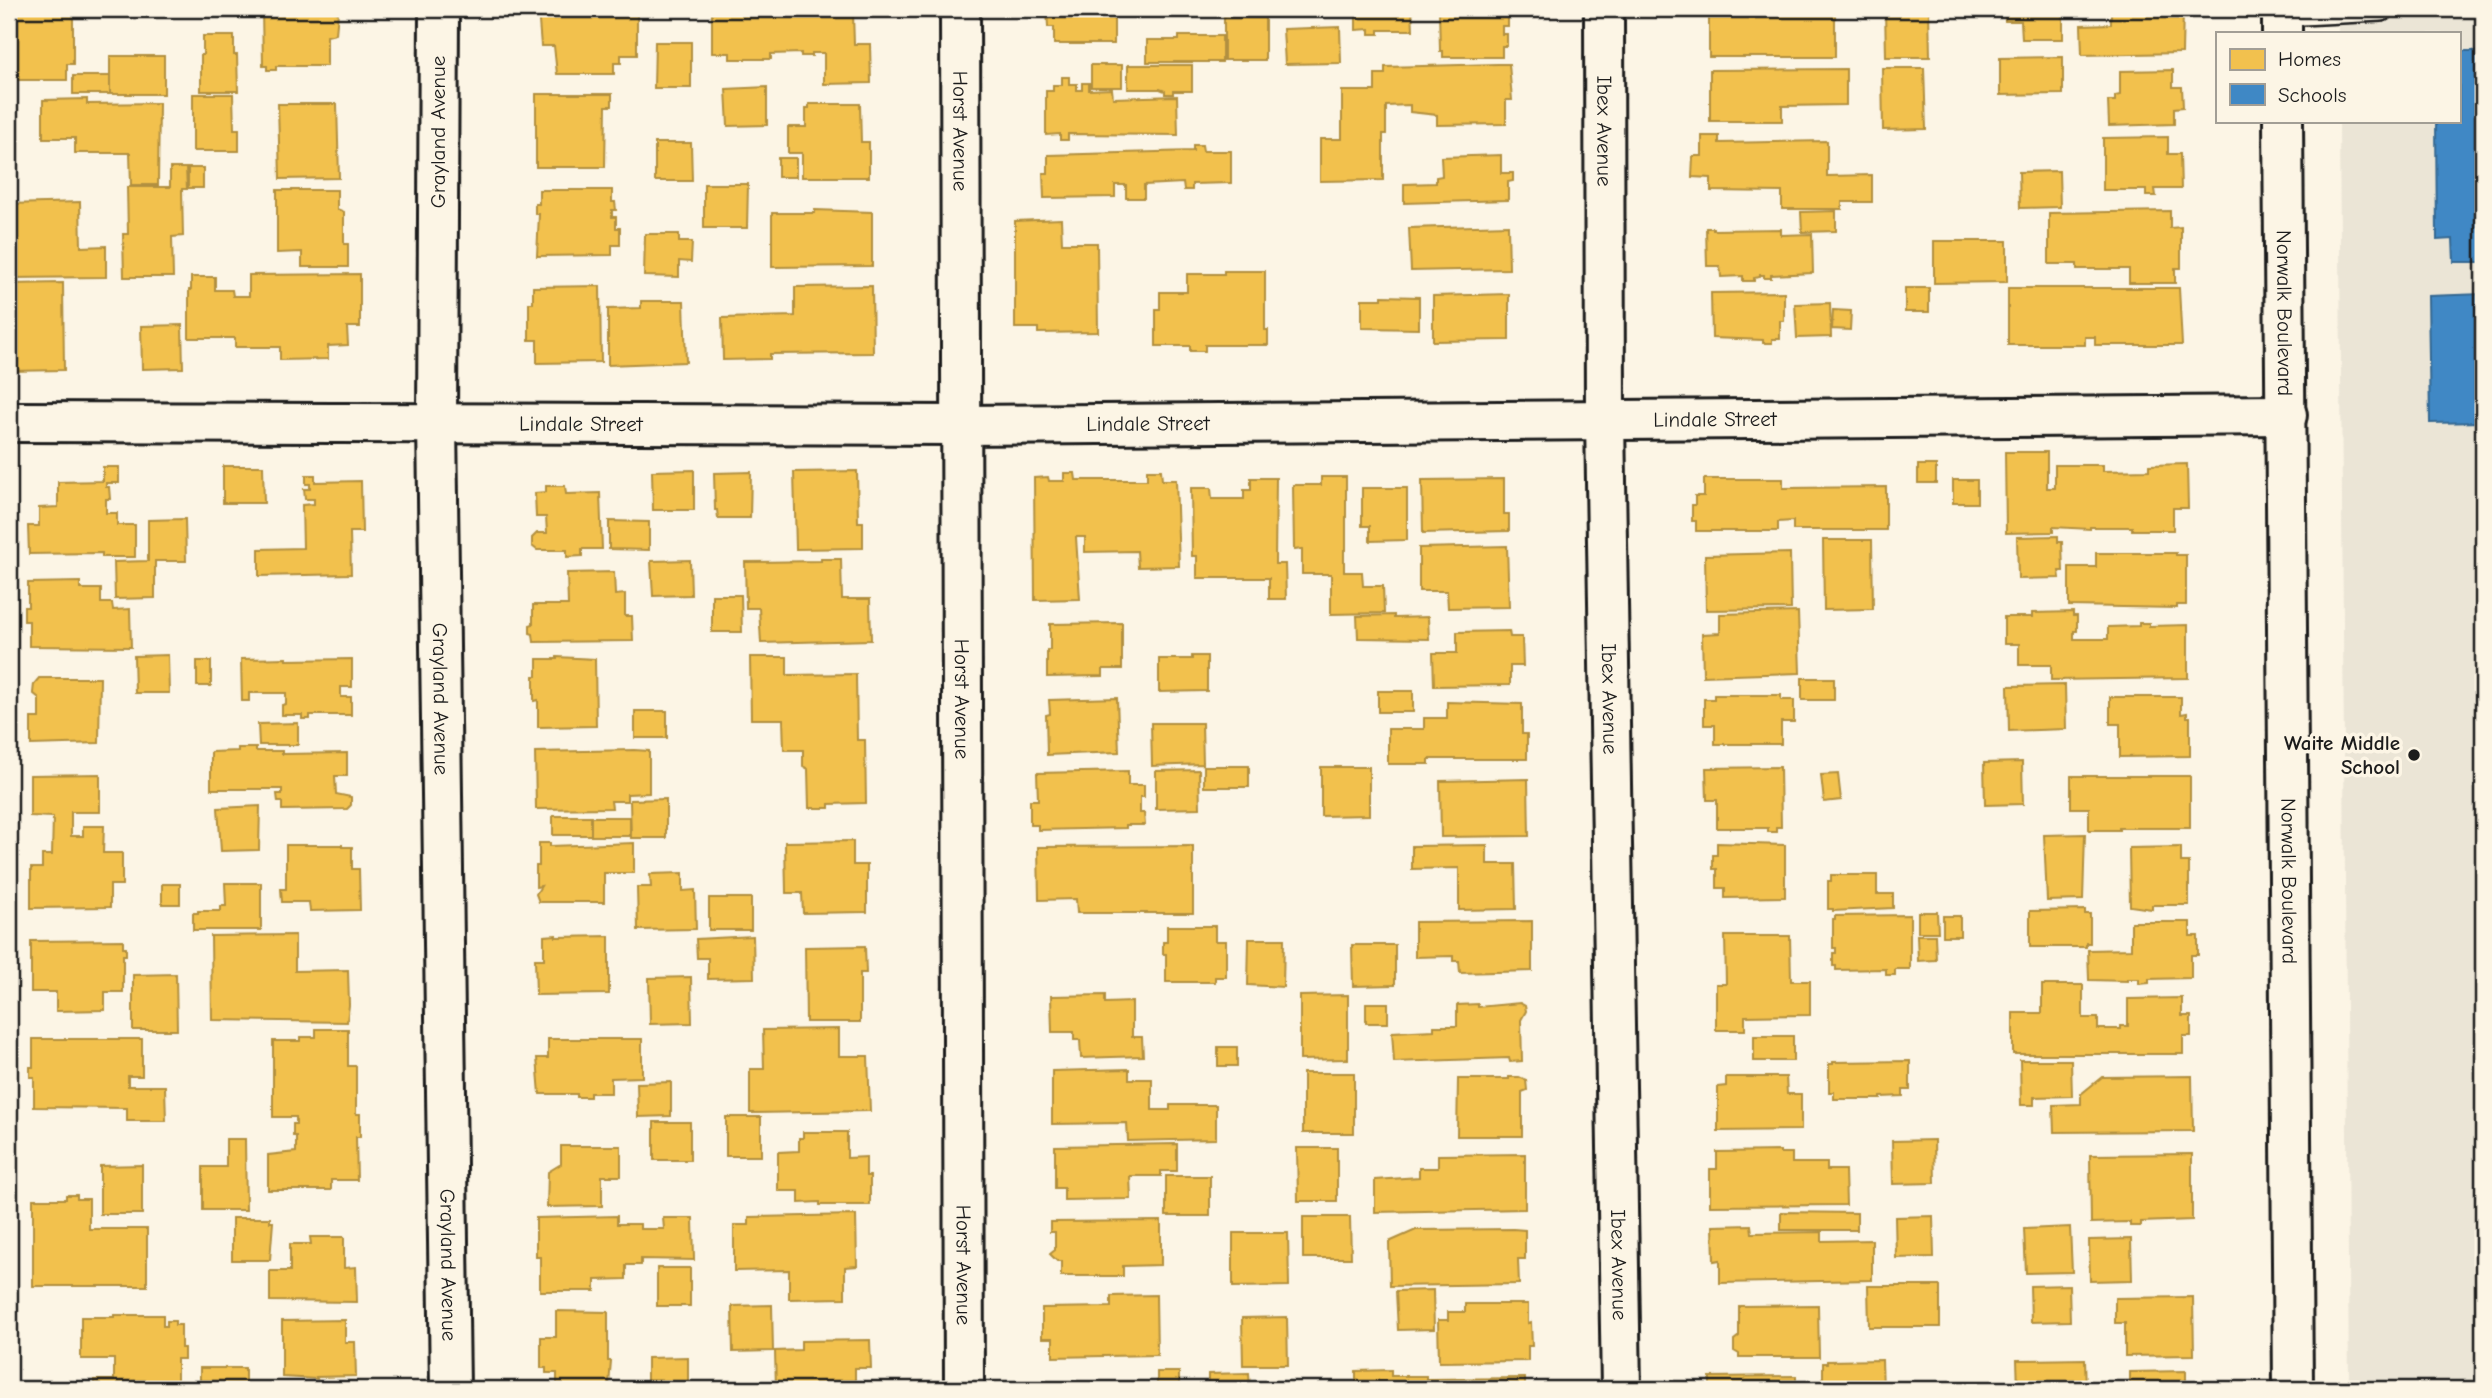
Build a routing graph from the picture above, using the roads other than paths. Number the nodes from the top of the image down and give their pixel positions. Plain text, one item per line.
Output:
1 (439, 9) edge
2 (960, 9) edge
3 (1604, 9) edge
4 (2381, 9) edge
5 (2282, 19) edge
6 (2283, 122) edge
7 (2287, 415) junction
8 (1605, 420) junction
9 (9, 422) edge
10 (438, 423) junction
11 (960, 425) junction
12 (450, 1389) edge
13 (964, 1389) edge
14 (1621, 1389) edge
15 (2293, 1389) edge

1 - 10 street, Grayland Avenue
2 - 11 street, Horst Avenue
3 - 8 street, Ibex Avenue
4 - 5 lane
6 - 7 street, Norwalk Boulevard
7 - 8 street, Lindale Street
7 - 15 street, Norwalk Boulevard
8 - 11 street, Lindale Street
8 - 14 street, Ibex Avenue
9 - 10 street, Lindale Street
10 - 11 street, Lindale Street
10 - 12 street, Grayland Avenue
11 - 13 street, Horst Avenue

